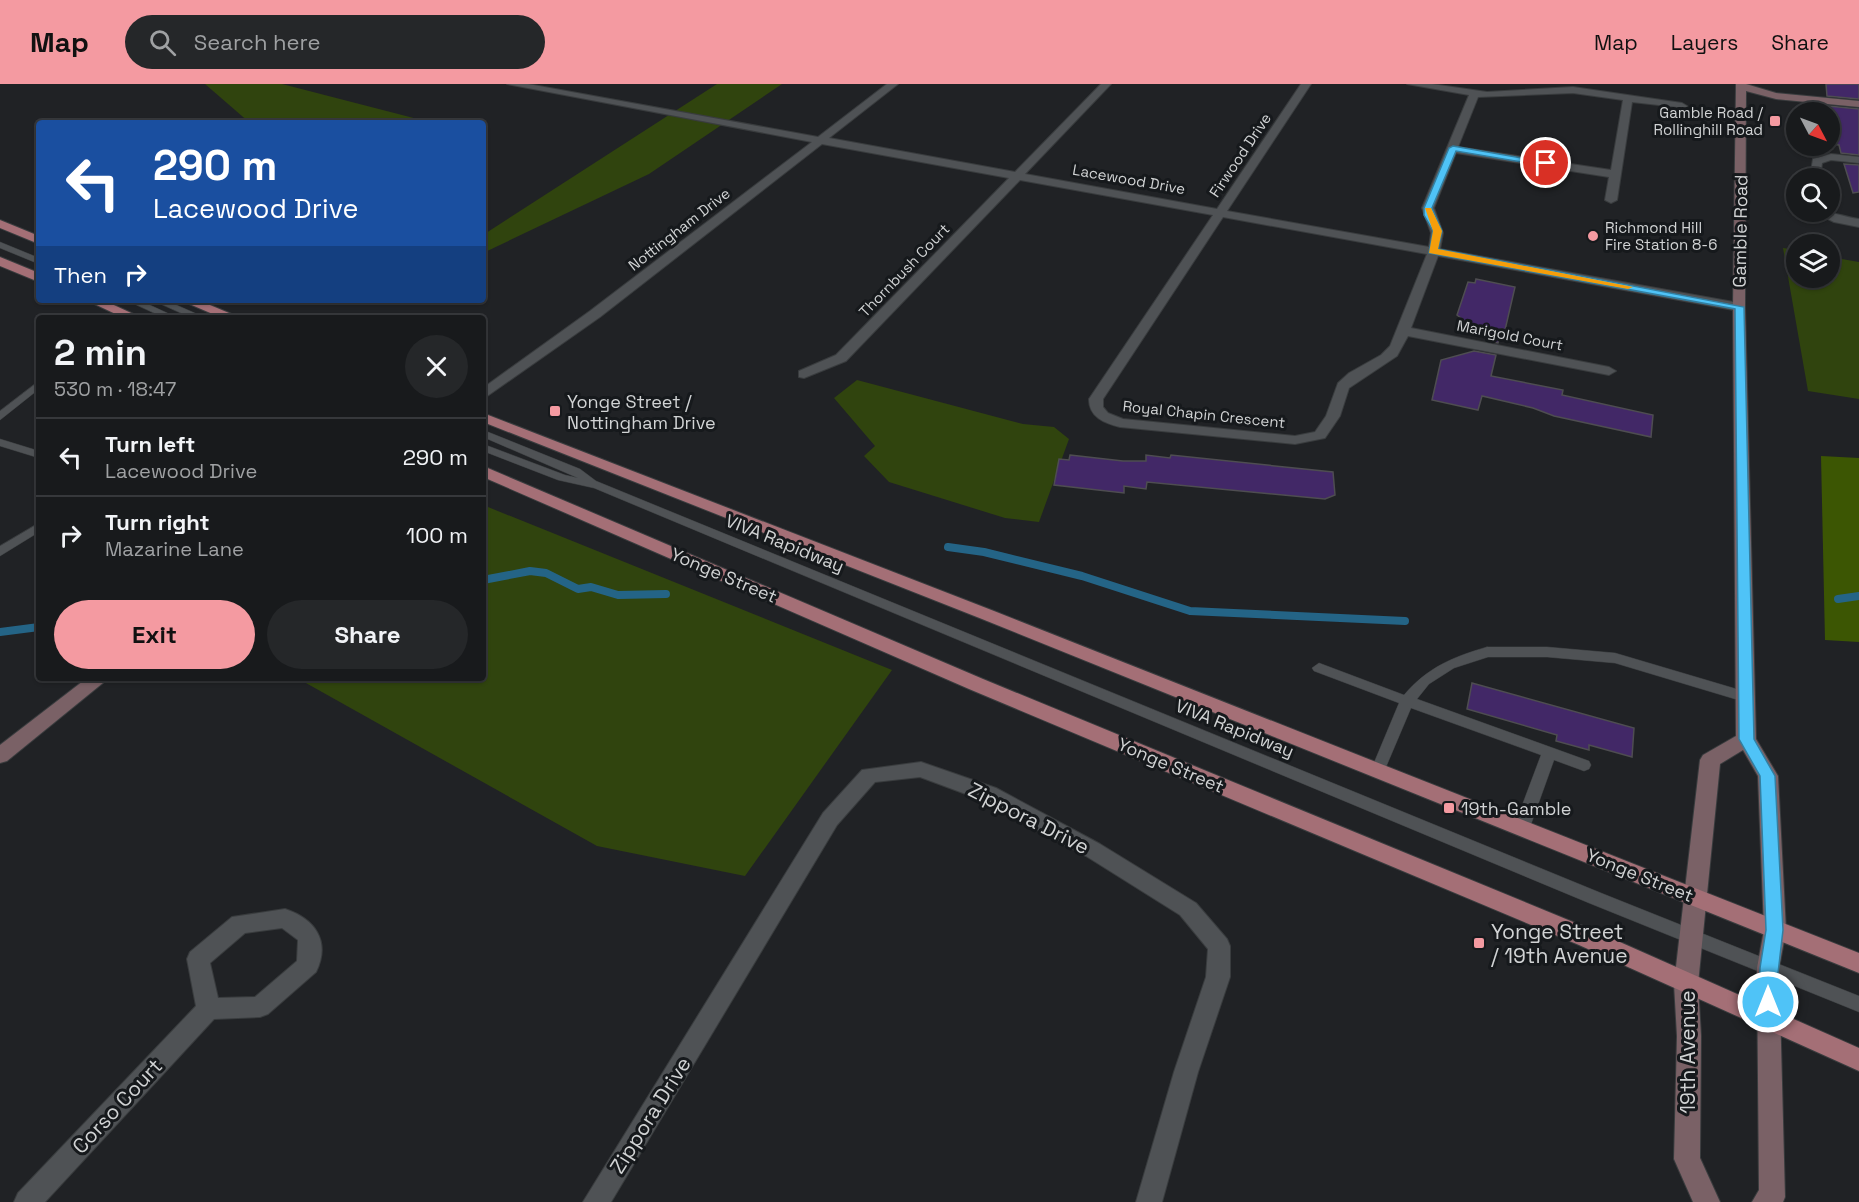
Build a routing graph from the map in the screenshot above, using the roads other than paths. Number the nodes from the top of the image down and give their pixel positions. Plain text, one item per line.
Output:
1 (512, 84) edge
2 (893, 84) edge
3 (1106, 84) edge
4 (1306, 84) edge
5 (1412, 84) edge
6 (1741, 86) edge
7 (1474, 94) junction
8 (1628, 98) junction
9 (1859, 102) edge
10 (1682, 106) dead end
11 (822, 140) junction
12 (1453, 148) junction
13 (1859, 160) edge
14 (1816, 168) edge
15 (1614, 174) junction
16 (1018, 175) junction
17 (1611, 200) dead end
18 (1220, 212) junction
19 (1840, 220) edge
20 (1859, 223) edge
21 (0, 224) edge
22 (0, 236) edge
23 (36, 239) edge
24 (0, 245) edge
25 (36, 251) edge
26 (1432, 251) junction
27 (36, 260) edge
28 (0, 261) edge
29 (36, 277) edge
30 (99, 303) edge
31 (138, 303) edge
32 (164, 303) edge
33 (194, 303) edge
34 (1739, 307) junction
35 (128, 315) edge
36 (166, 315) edge
37 (194, 315) edge
38 (226, 315) edge
39 (1405, 331) junction
40 (1609, 371) dead end
41 (804, 374) dead end
42 (36, 387) edge
43 (486, 393) edge
44 (0, 417) edge
45 (486, 418) edge
46 (486, 434) edge
47 (0, 442) edge
48 (486, 448) edge
49 (36, 454) edge
50 (486, 472) edge
51 (597, 485) junction
52 (36, 529) edge
53 (0, 552) edge
54 (1319, 668) dead end
55 (96, 681) edge
56 (1745, 697) junction
57 (1407, 701) junction
58 (1746, 739) junction
59 (1549, 753) junction
60 (0, 756) edge
61 (1584, 765) dead end
62 (1378, 770) junction
63 (1522, 827) junction
64 (1697, 899) junction
65 (1775, 930) junction
66 (1690, 935) junction
67 (1859, 963) edge
68 (1768, 968) junction
69 (1686, 984) junction
70 (1859, 1004) edge
71 (208, 1009) junction
72 (1768, 1020) junction
73 (1859, 1060) edge
74 (27, 1202) edge
75 (596, 1202) edge
76 (1149, 1202) edge
77 (1707, 1202) edge
78 (1765, 1202) edge

1 - 11 street, Lacewood Drive
2 - 11 street, Nottingham Drive
3 - 16 street
4 - 18 street, Firwood Drive
5 - 7 street
6 - 9 main road
6 - 34 main road, Gamble Road
7 - 8 street
7 - 12 street, Royal Chapin Crescent
8 - 10 street
8 - 15 street
11 - 16 street, Lacewood Drive
11 - 43 street, Nottingham Drive
12 - 15 street
12 - 26 street, Royal Chapin Crescent
13 - 14 street
15 - 17 street
16 - 18 street, Lacewood Drive
16 - 41 street, Thornbush Court
18 - 26 street, Lacewood Drive
18 - 39 street, Royal Chapin Crescent
19 - 20 street
21 - 23 main road
22 - 25 lane
24 - 27 lane
26 - 34 street, Lacewood Drive
26 - 39 street, Royal Chapin Crescent
28 - 29 main road
30 - 35 main road
31 - 36 lane
32 - 37 lane
33 - 38 main road
34 - 56 main road, Gamble Road
39 - 40 street, Marigold Court
42 - 44 lane
45 - 62 main road, Yonge Street
46 - 51 lane, VIVA Rapidway
47 - 49 lane
48 - 51 lane, VIVA Rapidway
50 - 69 main road, Yonge Street
51 - 66 lane, VIVA Rapidway
52 - 53 lane
54 - 57 lane
55 - 60 main road
56 - 57 lane
56 - 58 main road, Gamble Road
57 - 59 lane
57 - 62 lane
58 - 64 main road
58 - 65 main road, Gamble Road
59 - 61 lane
59 - 63 lane
62 - 63 main road, Yonge Street
63 - 64 main road, Yonge Street
64 - 65 main road, Yonge Street
64 - 66 main road, 19th Avenue
65 - 67 main road, Yonge Street
65 - 68 main road, Gamble Road
66 - 68 lane, VIVA Rapidway
66 - 69 main road, 19th Avenue
68 - 70 lane, VIVA Rapidway
68 - 72 main road, Gamble Road
69 - 72 main road, Yonge Street
69 - 77 main road, 19th Avenue
71 - 71 street
71 - 74 street, Corso Court
72 - 73 main road, Yonge Street
72 - 78 main road
75 - 76 street, Zippora Drive

